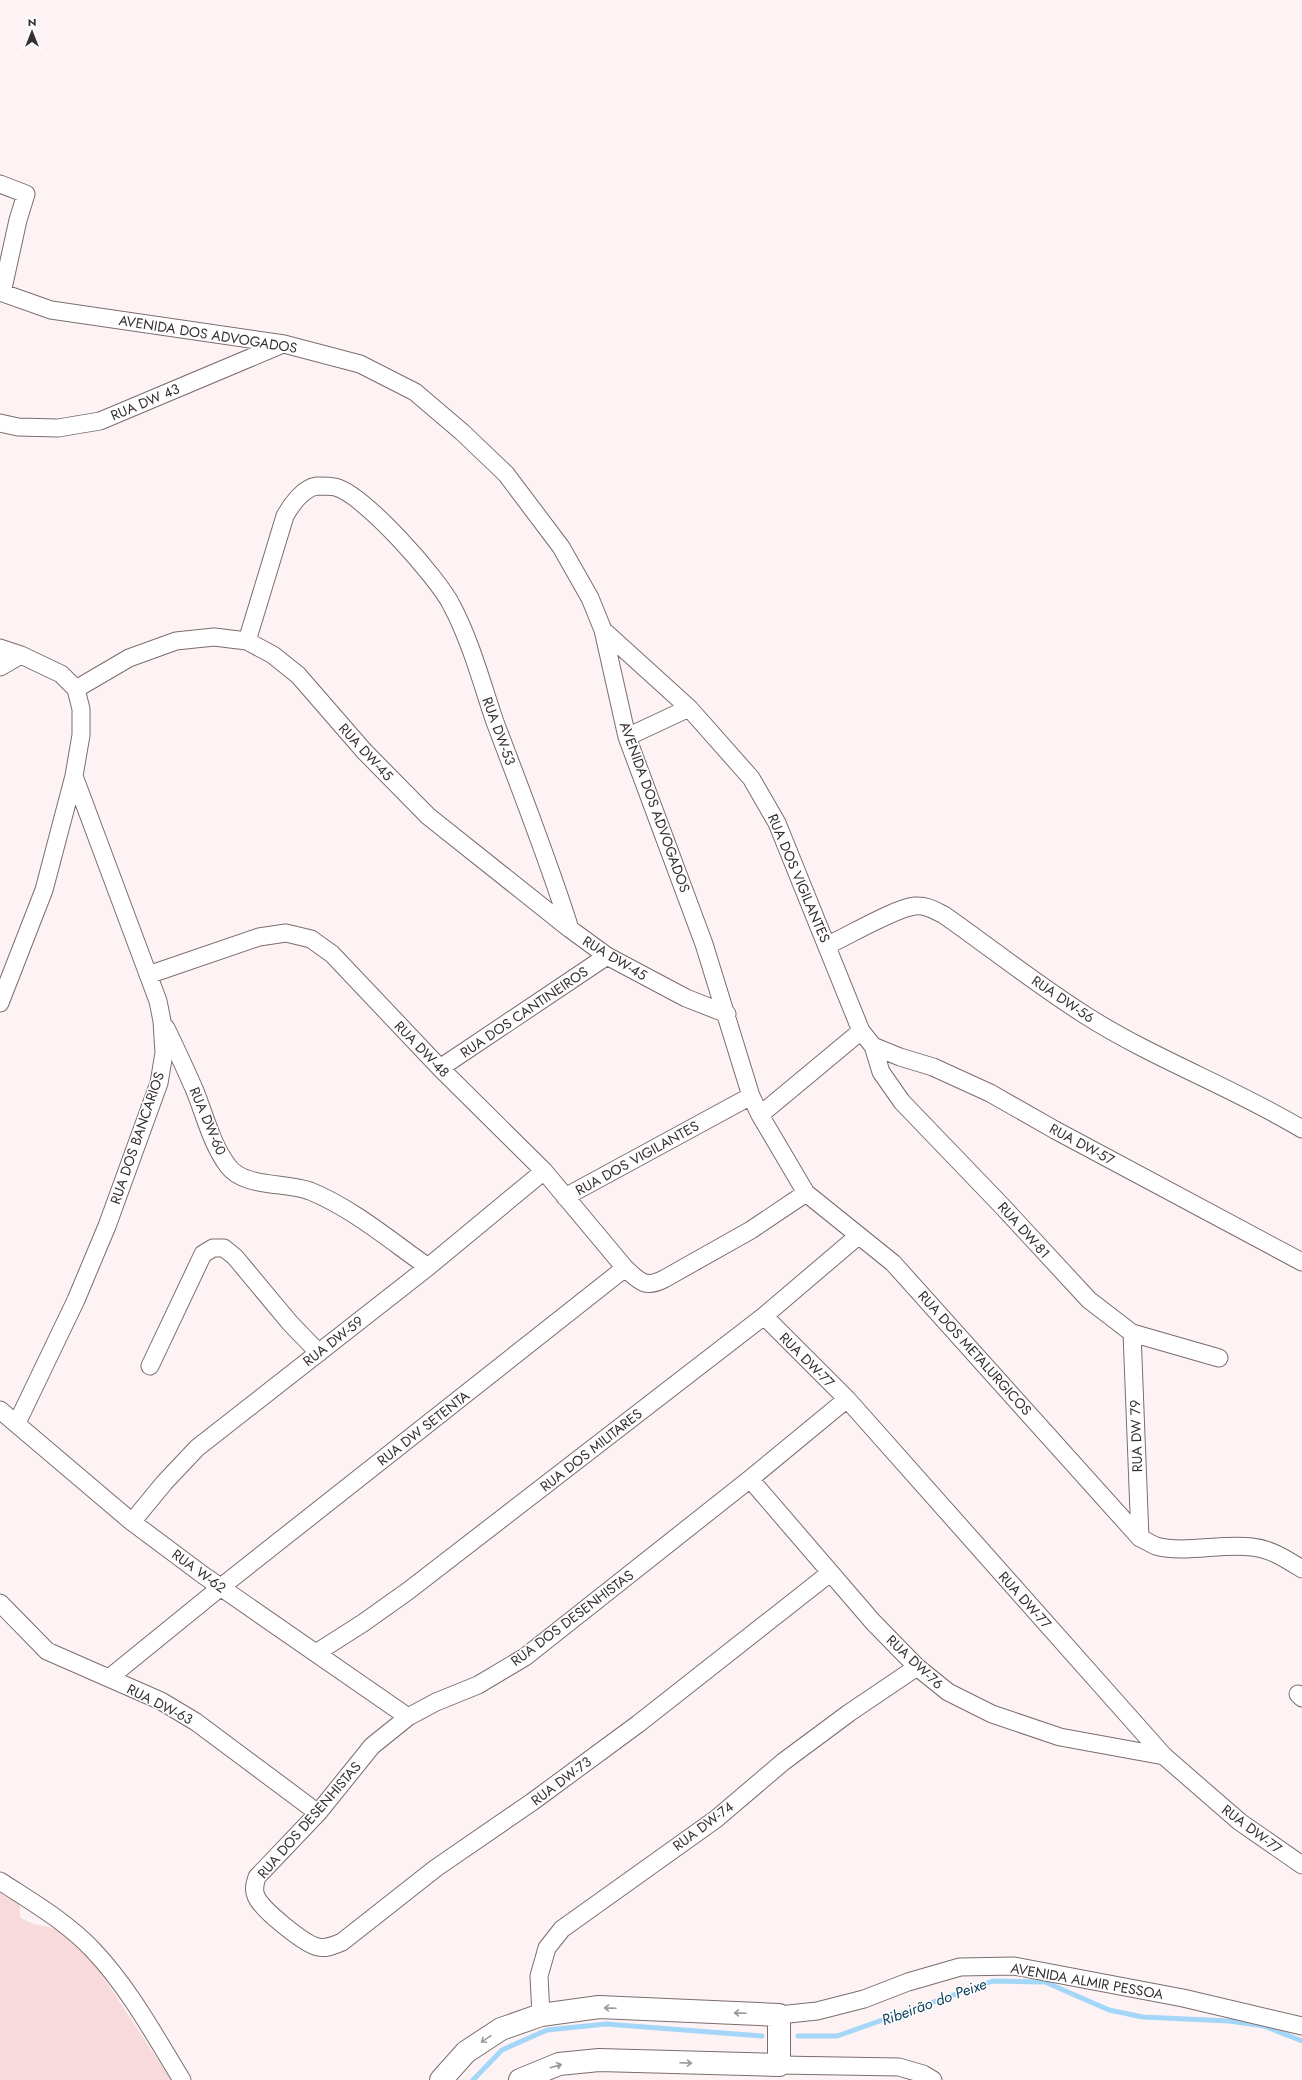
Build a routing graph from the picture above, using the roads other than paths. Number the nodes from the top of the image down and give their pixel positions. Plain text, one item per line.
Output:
1 (0, 184) edge
2 (1, 293) edge
3 (284, 344) junction
4 (0, 422) edge
5 (603, 630) junction
6 (247, 641) junction
7 (0, 648) edge
8 (21, 655) junction
9 (0, 667) edge
10 (76, 689) junction
11 (688, 708) junction
12 (627, 737) junction
13 (74, 776) junction
14 (570, 929) junction
15 (828, 945) junction
16 (607, 956) junction
17 (148, 975) junction
18 (0, 1003) edge
19 (727, 1014) junction
20 (162, 1021) junction
21 (861, 1031) junction
22 (873, 1046) junction
23 (440, 1068) junction
24 (751, 1096) junction
25 (760, 1115) junction
26 (1302, 1130) edge
27 (544, 1171) junction
28 (806, 1193) junction
29 (565, 1196) junction
30 (858, 1236) junction
31 (1302, 1262) edge
32 (428, 1267) junction
33 (625, 1268) junction
34 (764, 1316) junction
35 (1132, 1333) junction
36 (319, 1353) junction
37 (1219, 1358) dead end
38 (150, 1366) dead end
39 (847, 1399) junction
40 (0, 1410) edge
41 (17, 1423) junction
42 (750, 1479) junction
43 (132, 1522) junction
44 (1140, 1538) junction
45 (1302, 1569) edge
46 (830, 1573) junction
47 (221, 1587) junction
48 (0, 1603) edge
49 (316, 1653) junction
50 (917, 1667) junction
51 (109, 1678) junction
52 (408, 1717) junction
53 (1164, 1756) junction
54 (318, 1813) junction
55 (1302, 1865) edge
56 (0, 1881) edge
57 (282, 1924) joint
58 (541, 2015) junction
59 (779, 2015) junction
60 (1302, 2026) edge
61 (779, 2065) junction
62 (182, 2080) edge
63 (441, 2080) edge
64 (520, 2080) edge
65 (933, 2080) edge

1 - 2 street
2 - 3 street, AVENIDA DOS ADVOGADOS
3 - 4 street, RUA DW 43
3 - 5 street, AVENIDA DOS ADVOGADOS
5 - 11 street, RUA DOS VIGILANTES
5 - 12 street, AVENIDA DOS ADVOGADOS
6 - 10 street
6 - 14 street, RUA DW-45
6 - 14 street, RUA DW-53
7 - 8 street
8 - 9 street
8 - 10 street
10 - 13 street
11 - 12 street
11 - 15 street, RUA DOS VIGILANTES
12 - 19 street, AVENIDA DOS ADVOGADOS
13 - 17 street, RUA DOS BANCARIOS
13 - 18 street
14 - 16 street, RUA DW-45
15 - 21 street, RUA DOS VIGILANTES
15 - 26 street, RUA DW-56
16 - 19 street, RUA DW-45
16 - 23 street, RUA DOS CANTINEIROS
17 - 20 street, RUA DOS BANCARIOS
17 - 23 street, RUA DW-48
19 - 24 street, AVENIDA DOS ADVOGADOS
20 - 32 street, RUA DW-60
20 - 41 street, RUA DOS BANCARIOS
21 - 22 street, RUA DW-57
21 - 25 street
22 - 31 street, RUA DW-57
22 - 35 street, RUA DW-81
23 - 27 street, RUA DW-48
24 - 25 street, AVENIDA DOS ADVOGADOS
24 - 29 street, RUA DOS VIGILANTES
25 - 28 street, AVENIDA DOS ADVOGADOS
27 - 29 street, RUA DW-48
27 - 32 street, RUA DW-59
28 - 30 street, RUA DOS METALURGICOS
28 - 33 street, RUA DW-48
29 - 33 street, RUA DW-48
30 - 34 street, RUA DOS MILITARES
30 - 44 street, RUA DOS METALURGICOS
32 - 36 street, RUA DW-59
33 - 47 street, RUA DW SETENTA
34 - 39 street, RUA DW-77
34 - 49 street, RUA DOS MILITARES
35 - 37 street, RUA DW-81
35 - 44 street, RUA DW 79
36 - 38 street
36 - 43 street, RUA DW-59
39 - 42 street, RUA DOS DESENHISTAS
39 - 53 street, RUA DW-77
40 - 41 street, RUA W-62
41 - 43 street, RUA W-62
42 - 46 street, RUA DW-76
42 - 52 street, RUA DOS DESENHISTAS
43 - 47 street, RUA W-62
44 - 45 street, RUA DOS METALURGICOS
46 - 50 street, RUA DW-76
46 - 57 street, RUA DW-73
47 - 49 street, RUA W-62
47 - 51 street, RUA DW SETENTA
48 - 51 street, RUA DW-63
49 - 52 street, RUA W-62
50 - 53 street, RUA DW-76
50 - 58 street, RUA DW-74
51 - 54 street, RUA DW-63
52 - 54 street, RUA DOS DESENHISTAS
53 - 55 street, RUA DW-77
54 - 57 street, RUA DOS DESENHISTAS
56 - 62 street
59 -> 58 street
58 -> 63 street
59 - 60 street, AVENIDA ALMIR PESSOA
59 - 61 street
64 -> 61 street
61 - 65 street

